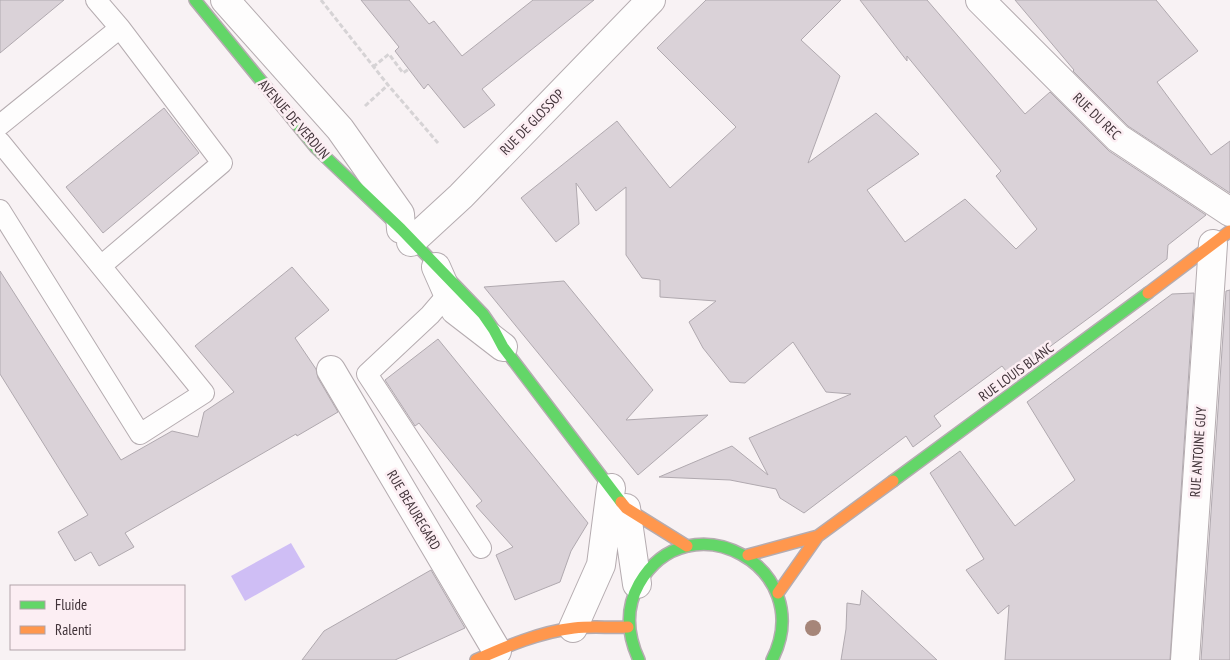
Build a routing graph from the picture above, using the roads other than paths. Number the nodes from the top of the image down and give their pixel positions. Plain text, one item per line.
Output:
1 (96, 0) edge
2 (195, 0) edge
3 (225, 0) edge
4 (651, 0) edge
5 (980, 0) edge
6 (120, 28) junction
7 (0, 125) edge
8 (0, 142) edge
9 (0, 210) edge
10 (1230, 212) edge
11 (406, 236) junction
12 (1221, 238) edge
13 (100, 266) junction
14 (436, 266) junction
15 (448, 294) junction
16 (503, 347) junction
17 (331, 370) dead end
18 (618, 498) junction
19 (818, 536) junction
20 (687, 546) junction
21 (481, 548) dead end
22 (748, 555) junction
23 (637, 584) junction
24 (778, 593) junction
25 (573, 628) junction
26 (631, 649) edge
27 (487, 655) edge
28 (772, 660) edge
29 (1185, 660) edge

1 - 6 lane
2 - 11 main road, AVENUE DE VERDUN
3 - 11 street, AVENUE DE VERDUN
4 - 11 street, RUE DE GLOSSOP
5 - 10 street, RUE DU REC
6 - 7 lane
6 - 13 lane
8 - 13 lane
9 - 13 lane
11 - 14 main road, AVENUE DE VERDUN
12 - 19 main road, RUE LOUIS BLANC
12 - 29 street, RUE ANTOINE GUY
14 - 15 street, AVENUE DE VERDUN
14 - 16 main road, AVENUE DE VERDUN
15 - 16 street, AVENUE DE VERDUN
15 - 21 lane
16 - 18 main road, AVENUE DE VERDUN
17 - 27 street, RUE BEAUREGARD
18 - 20 main road, AVENUE DE VERDUN
18 - 23 street, AVENUE DE VERDUN
18 - 25 street
19 - 22 main road, RUE LOUIS BLANC
19 - 24 main road, RUE LOUIS BLANC
20 - 22 main road
20 - 23 main road
22 - 24 main road
23 - 26 main road
24 - 28 main road
25 - 26 main road
25 - 27 main road

